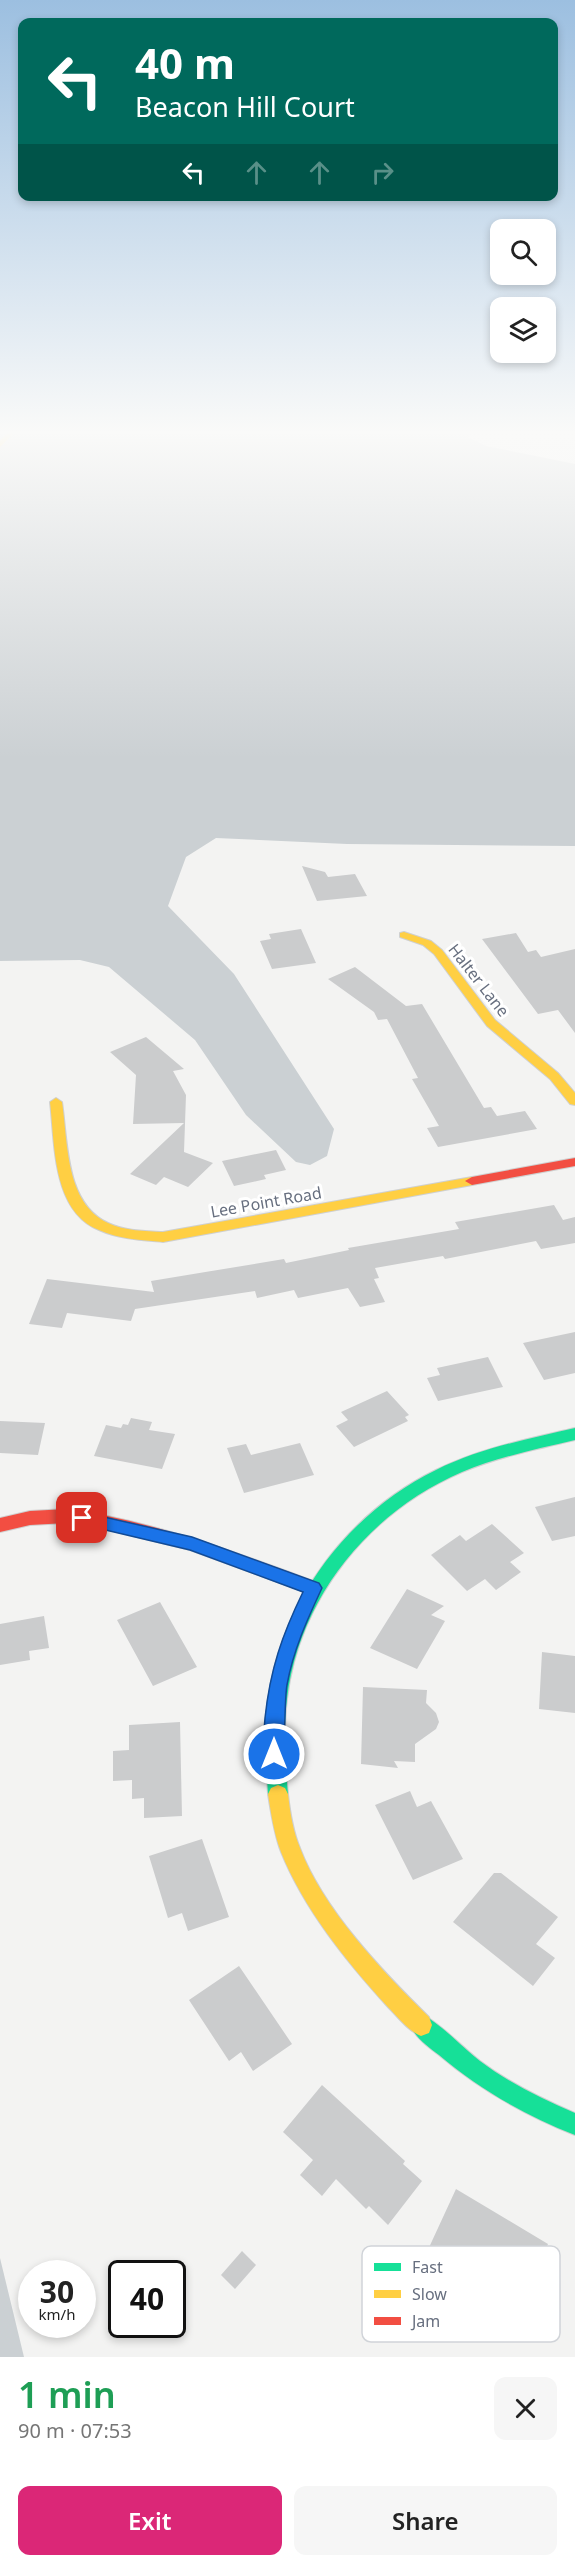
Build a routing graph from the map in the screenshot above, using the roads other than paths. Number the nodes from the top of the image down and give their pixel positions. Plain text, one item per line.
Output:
1 (404, 935) dead end
2 (575, 1101) edge
3 (56, 1102) dead end
4 (575, 1162) edge
5 (575, 1434) edge
6 (0, 1525) edge
7 (313, 1588) junction
8 (575, 2124) edge

1 - 2 main road, Halter Lane
3 - 4 main road, Lee Point Road
5 - 7 main road
6 - 7 main road
7 - 8 main road

